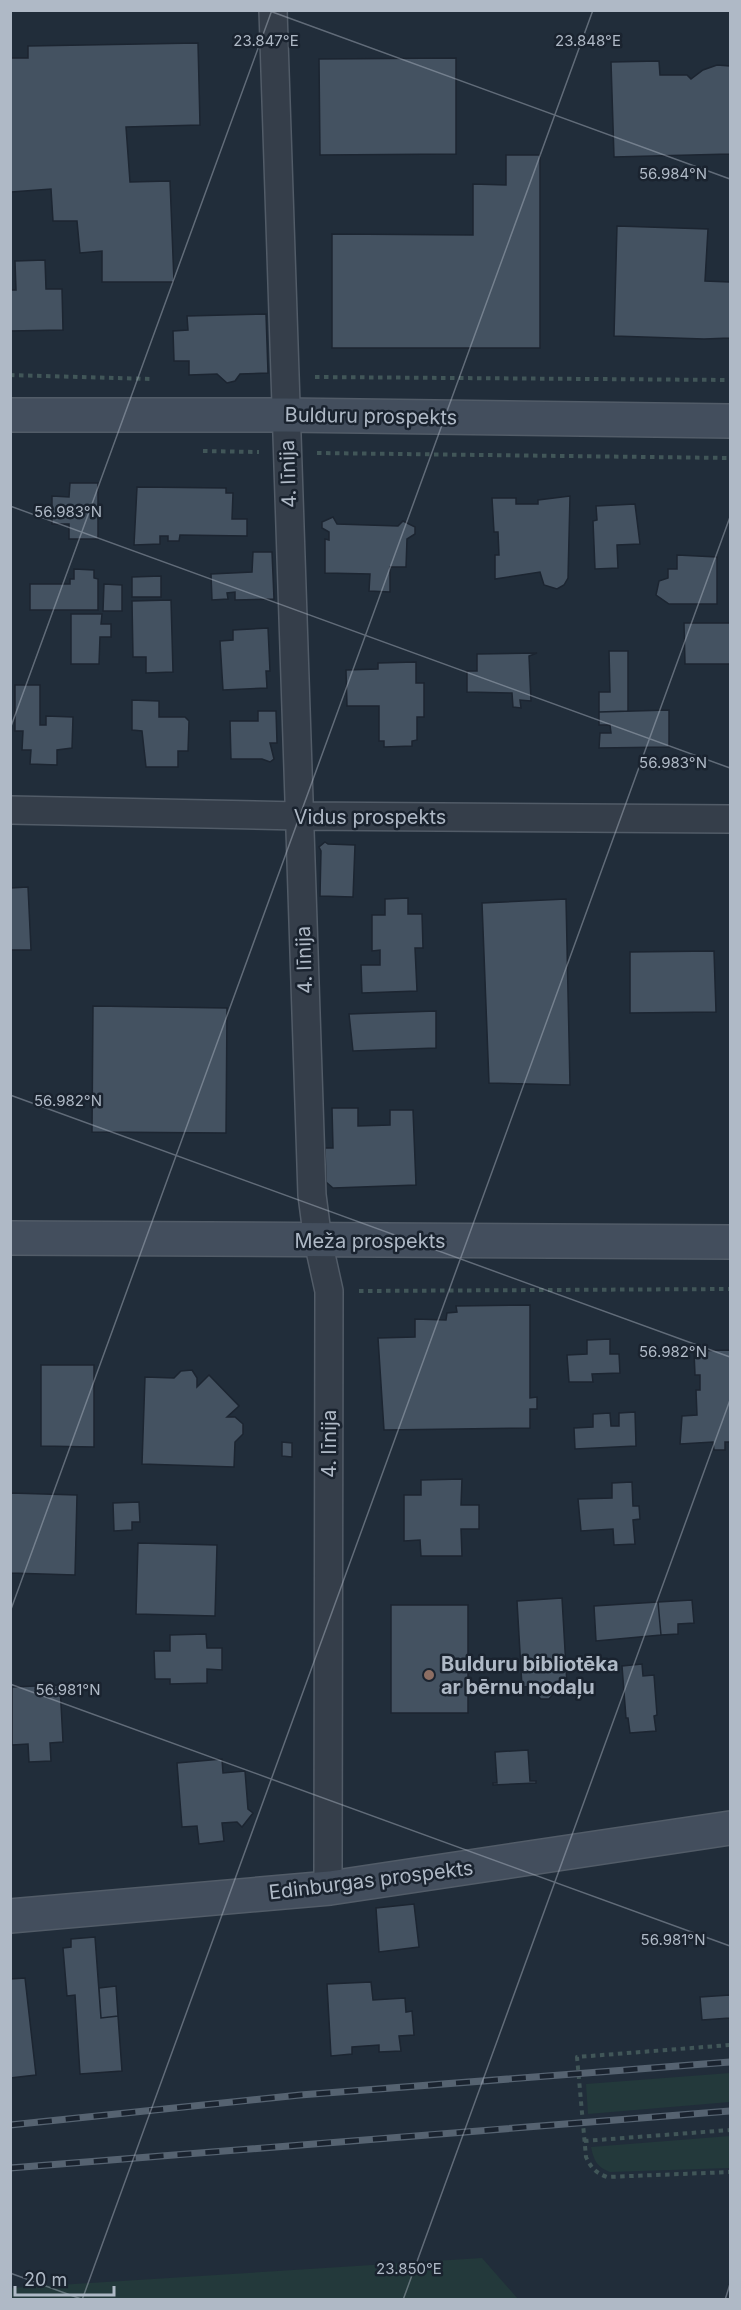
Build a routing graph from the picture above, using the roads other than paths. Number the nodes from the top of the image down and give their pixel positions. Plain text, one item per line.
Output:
1 (273, 21) edge
2 (10, 415) edge
3 (286, 415) junction
4 (730, 421) edge
5 (10, 810) edge
6 (299, 816) junction
7 (730, 819) edge
8 (10, 1238) edge
9 (318, 1241) junction
10 (730, 1242) edge
11 (730, 1827) edge
12 (330, 1888) junction
13 (10, 1916) edge

1 - 3 street, 4. līnija
2 - 3 street, Bulduru prospekts
3 - 4 street, Bulduru prospekts
3 - 6 street, 4. līnija
5 - 6 street, Vidus prospekts
6 - 7 street, Vidus prospekts
6 - 9 street, 4. līnija
8 - 9 street, Meža prospekts
9 - 10 street, Meža prospekts
9 - 12 street, 4. līnija
11 - 12 street, Edinburgas prospekts
12 - 13 street, Edinburgas prospekts

